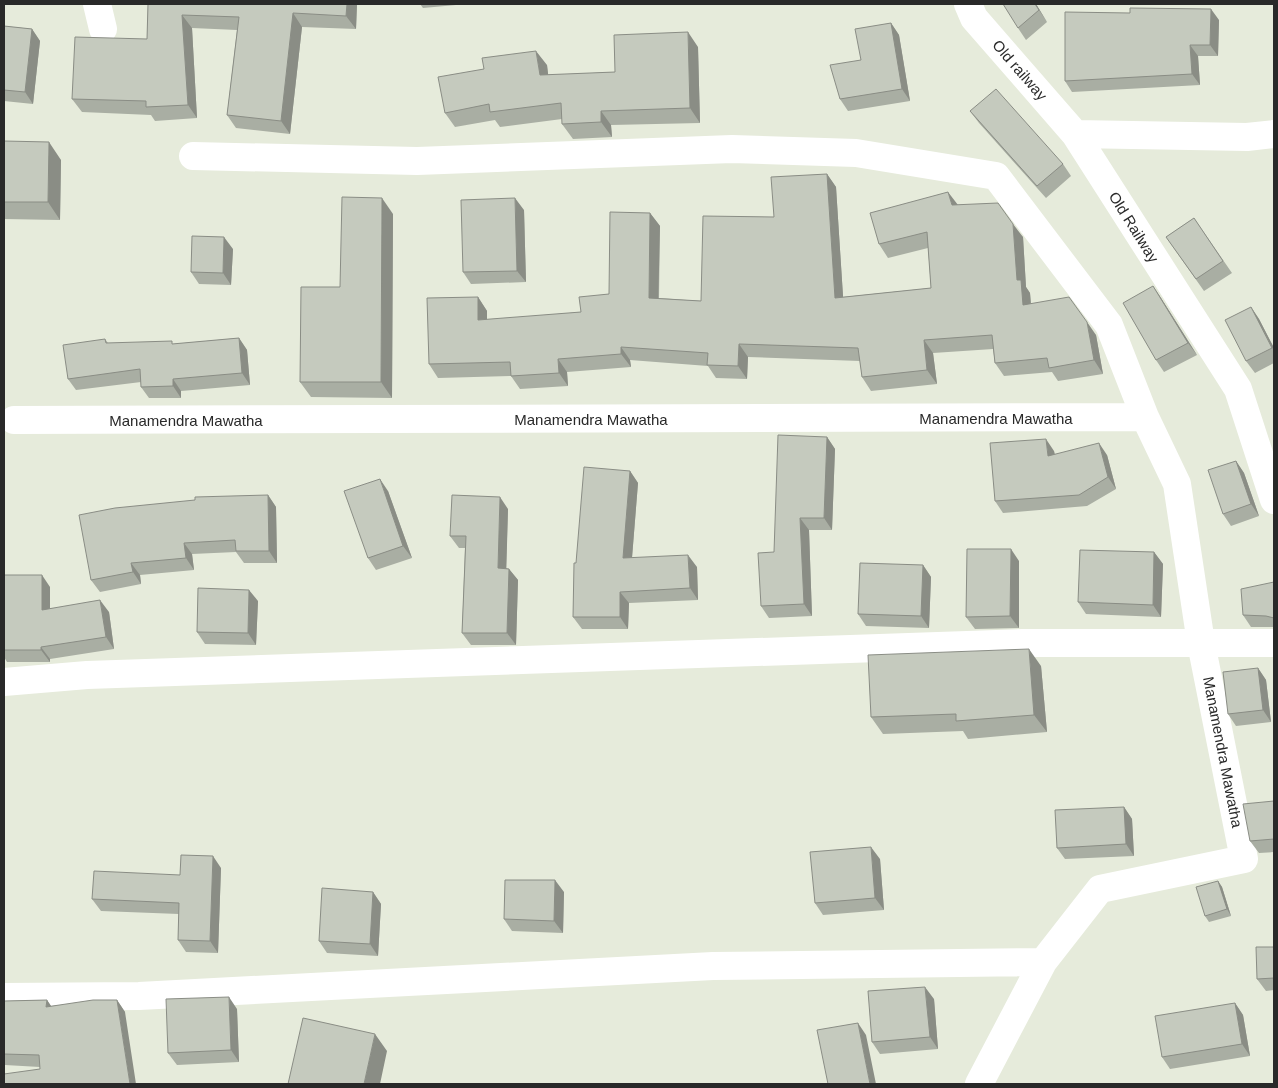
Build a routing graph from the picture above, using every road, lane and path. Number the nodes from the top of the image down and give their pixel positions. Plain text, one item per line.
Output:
1 (968, 4) edge
2 (1075, 134) junction
3 (1274, 134) edge
4 (193, 156) dead end
5 (1145, 418) junction
6 (14, 420) dead end
7 (1274, 500) edge
8 (1201, 643) junction
9 (1274, 643) edge
10 (4, 682) edge
11 (1044, 962) junction
12 (4, 997) edge
13 (979, 1084) edge

1 - 2 street, Old railway
2 - 3 street
2 - 7 street, Old Railway
4 - 5 street
5 - 6 street, Manamendra Mawatha
5 - 8 street, Manamendra Mawatha
8 - 9 street
8 - 10 street
8 - 11 street, Manamendra Mawatha
11 - 12 street
11 - 13 street, Manamendra Mawatha

